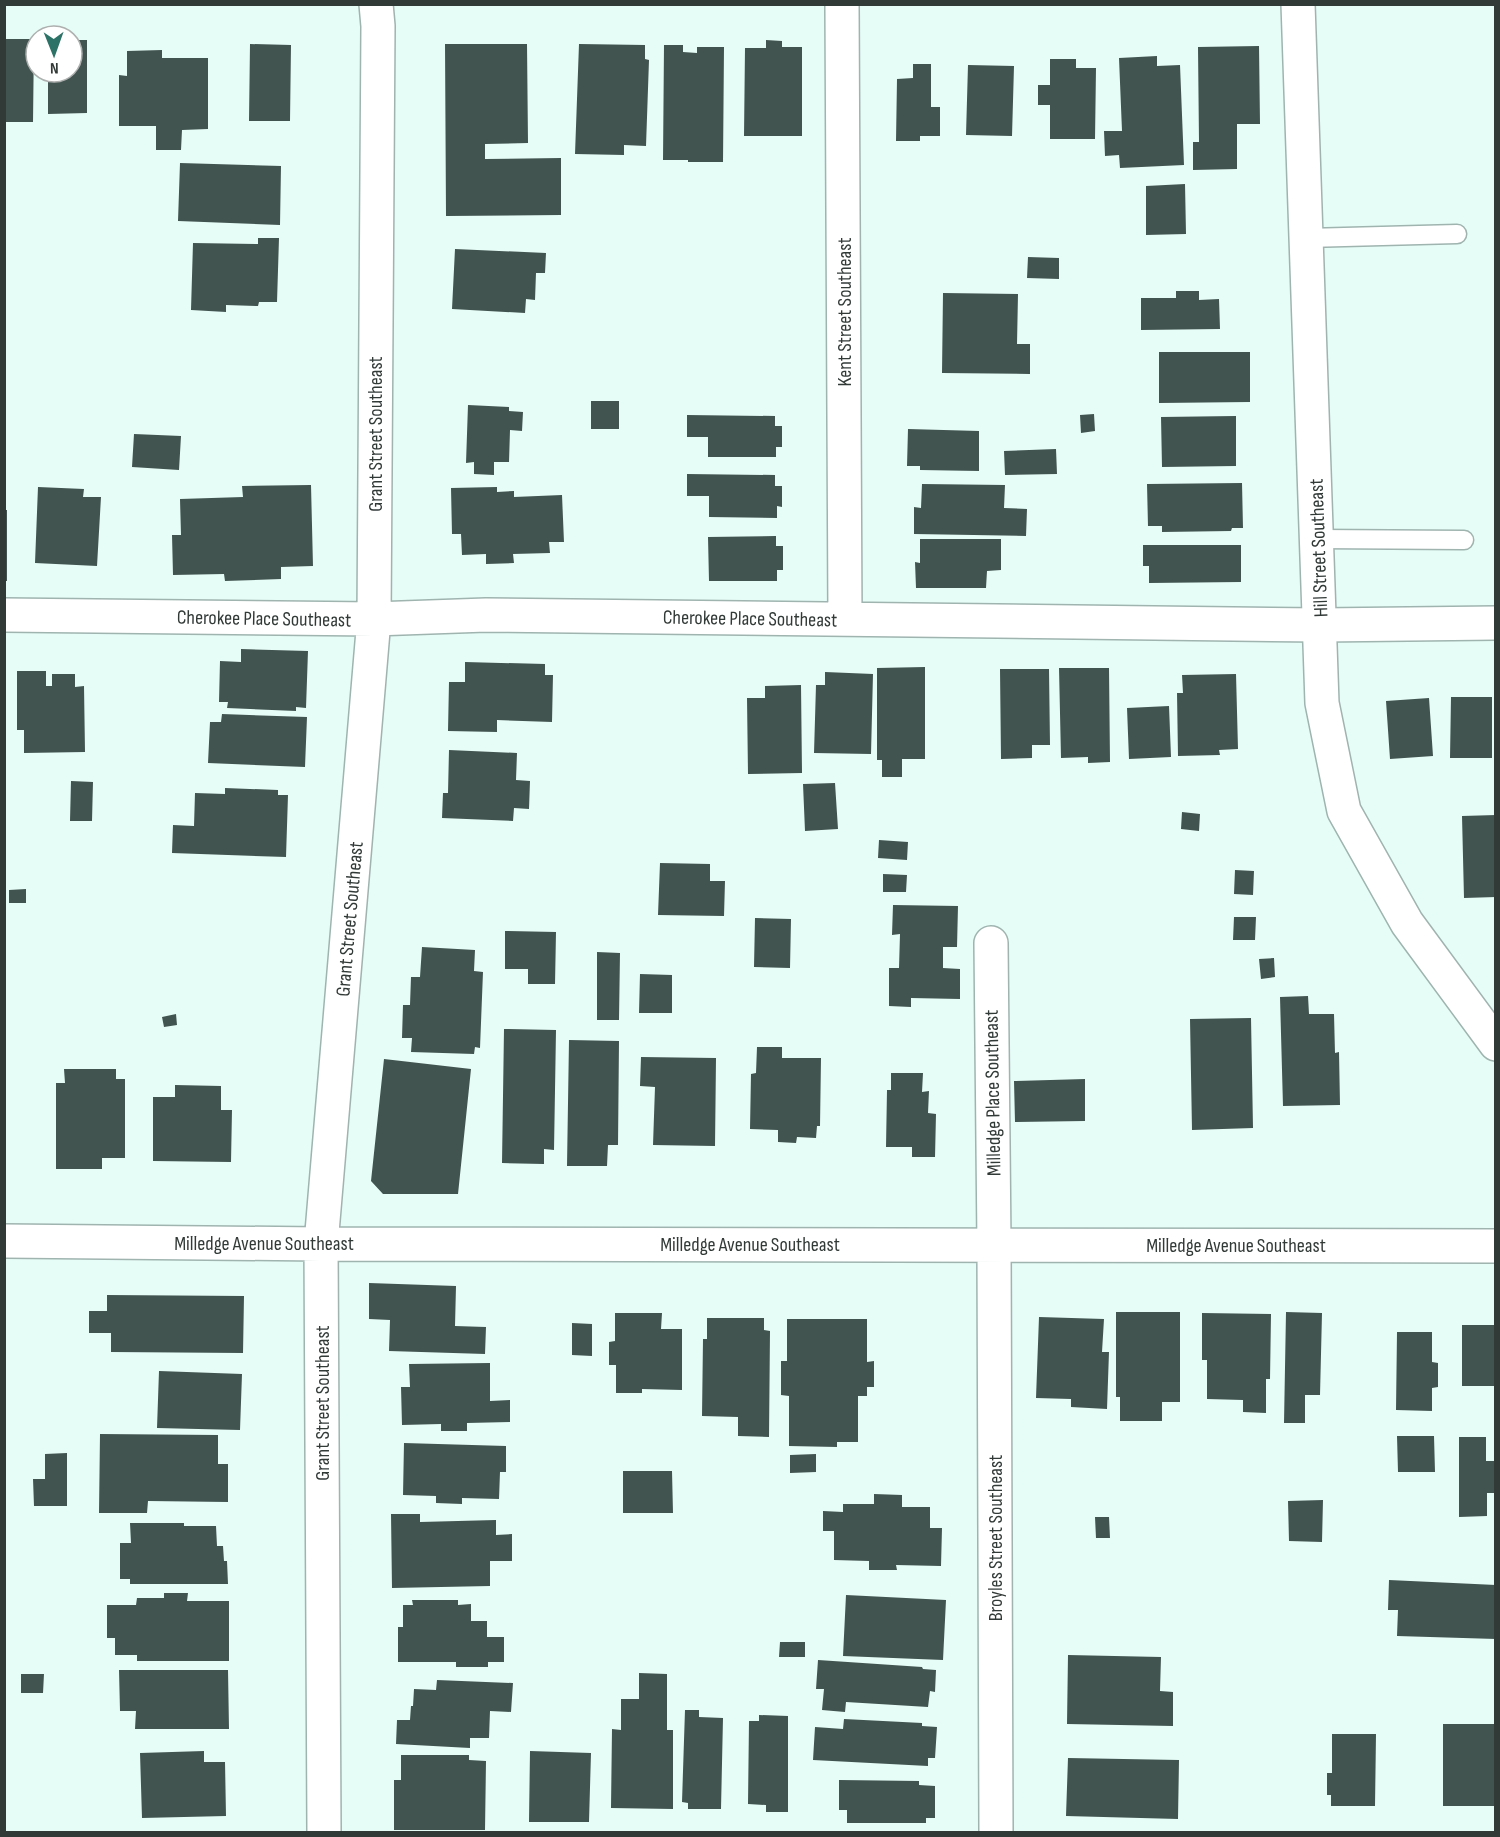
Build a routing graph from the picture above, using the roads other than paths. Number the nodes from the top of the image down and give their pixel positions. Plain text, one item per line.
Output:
1 (376, 4) edge
2 (842, 4) edge
3 (1298, 4) edge
4 (1457, 234) dead end
5 (1307, 238) junction
6 (1318, 539) junction
7 (1464, 540) dead end
8 (4, 615) edge
9 (845, 619) junction
10 (374, 620) junction
11 (1496, 623) edge
12 (1320, 625) junction
13 (991, 943) dead end
14 (1496, 1044) edge
15 (4, 1241) edge
16 (321, 1244) junction
17 (994, 1244) junction
18 (1496, 1246) edge
19 (324, 1833) edge
20 (996, 1833) edge

1 - 10 street, Grant Street Southeast
2 - 9 street, Kent Street Southeast
3 - 5 street, Hill Street Southeast
4 - 5 lane
5 - 6 street, Hill Street Southeast
6 - 7 lane
6 - 12 street, Hill Street Southeast
8 - 10 street, Cherokee Place Southeast
9 - 10 street, Cherokee Place Southeast
9 - 12 street, Cherokee Place Southeast
10 - 16 street, Grant Street Southeast
11 - 12 street, Cherokee Place Southeast
12 - 14 street, Hill Street Southeast
13 - 17 street, Milledge Place Southeast
15 - 16 street, Milledge Avenue Southeast
16 - 17 street, Milledge Avenue Southeast
16 - 19 street, Grant Street Southeast
17 - 18 street, Milledge Avenue Southeast
17 - 20 street, Broyles Street Southeast

